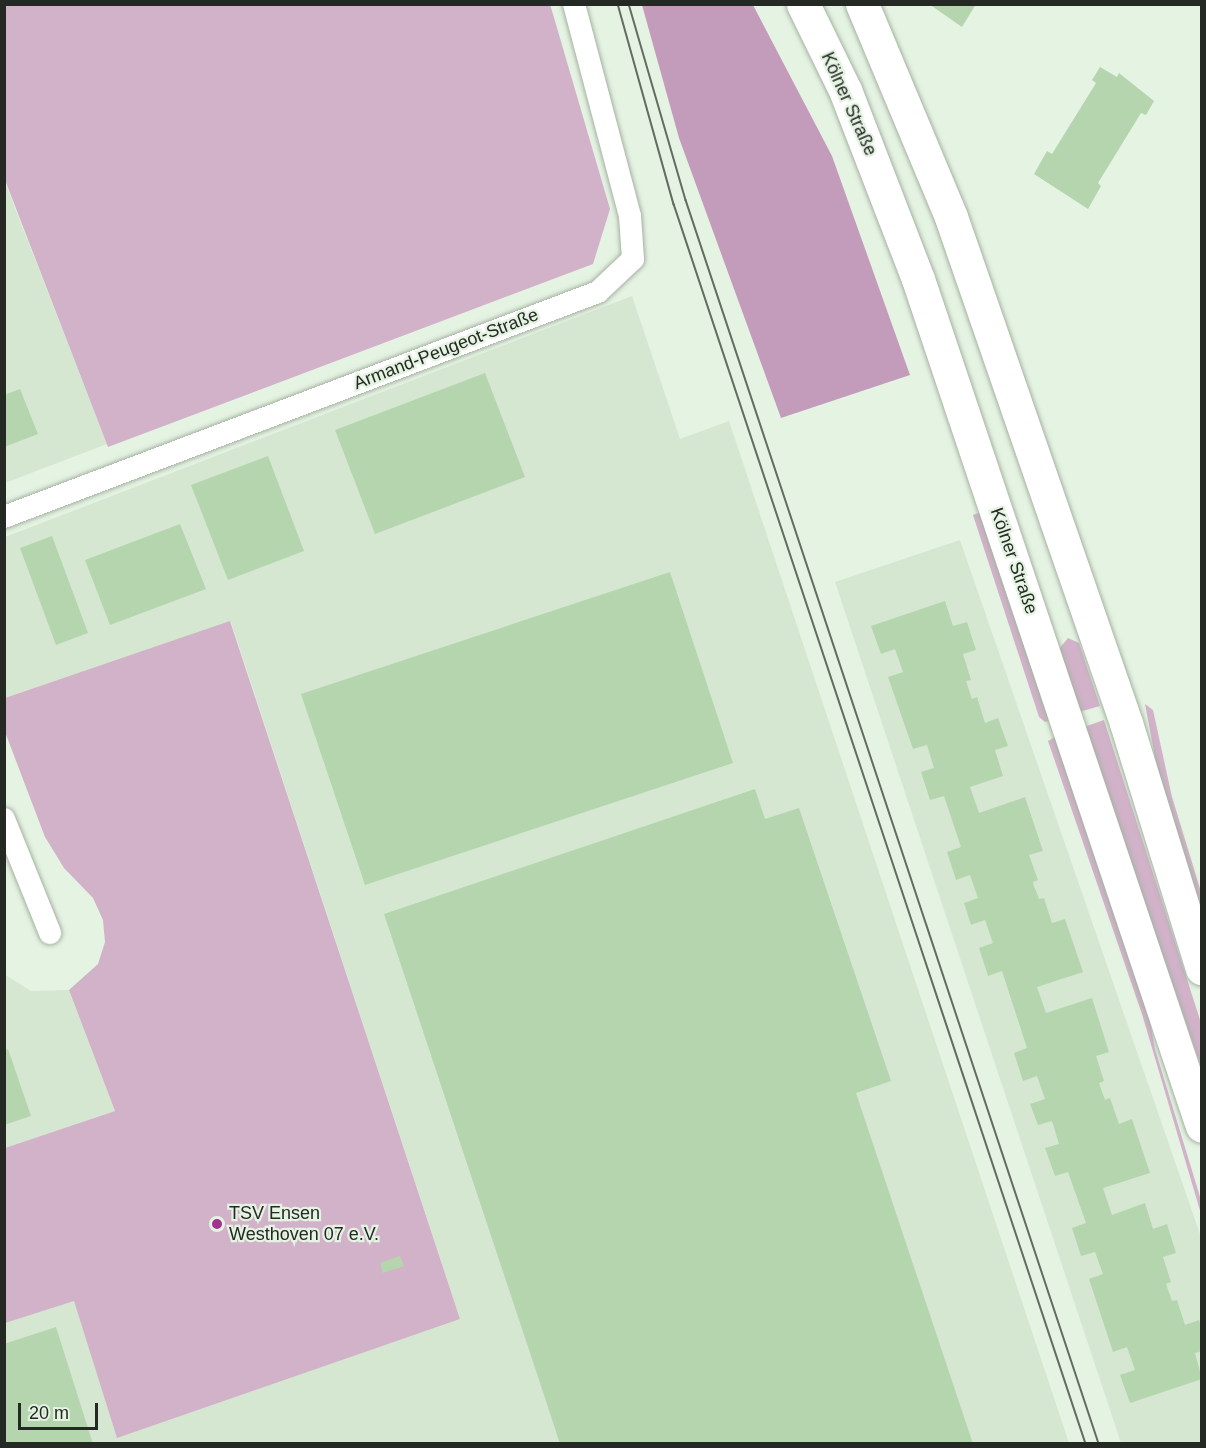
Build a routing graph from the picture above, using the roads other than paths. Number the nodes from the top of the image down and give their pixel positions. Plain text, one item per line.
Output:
1 (574, 4) edge
2 (803, 4) edge
3 (862, 4) edge
4 (4, 517) edge
5 (4, 819) edge
6 (50, 933) dead end
7 (1202, 969) edge
8 (1202, 1126) edge

1 - 4 street, Armand-Peugeot-Straße
2 - 8 main road, Kölner Straße
3 - 7 main road
5 - 6 street

